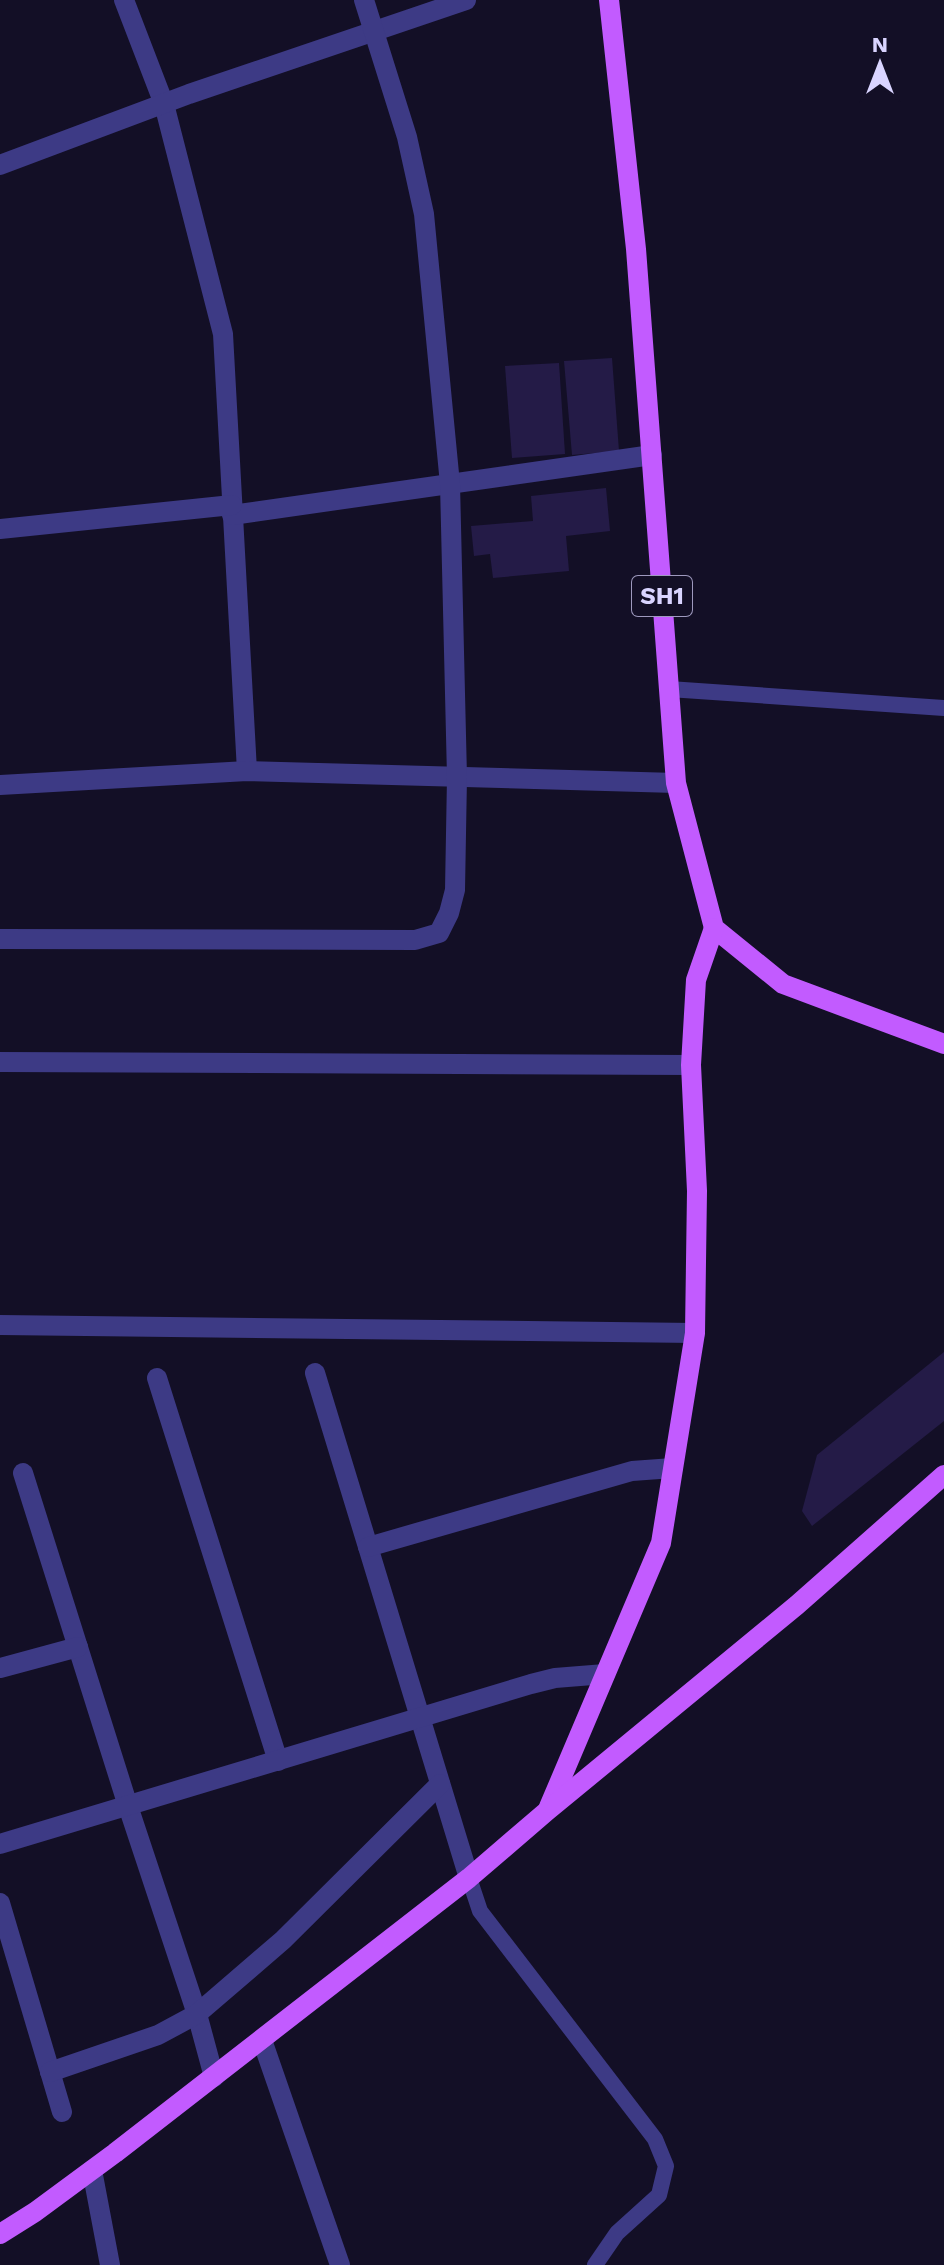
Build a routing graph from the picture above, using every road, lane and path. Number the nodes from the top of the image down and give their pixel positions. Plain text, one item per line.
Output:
1 (124, 0) edge
2 (364, 0) edge
3 (466, 0) edge
4 (609, 0) edge
5 (375, 31) junction
6 (164, 104) junction
7 (0, 165) edge
8 (652, 455) junction
9 (450, 484) junction
10 (232, 510) junction
11 (0, 529) edge
12 (669, 689) junction
13 (944, 708) edge
14 (247, 771) junction
15 (457, 777) junction
16 (676, 783) junction
17 (0, 785) edge
18 (714, 928) junction
19 (0, 939) edge
20 (944, 1044) edge
21 (0, 1062) edge
22 (691, 1065) junction
23 (0, 1325) edge
24 (695, 1333) junction
25 (315, 1373) dead end
26 (157, 1378) dead end
27 (673, 1468) junction
28 (23, 1473) dead end
29 (944, 1475) edge
30 (368, 1547) junction
31 (78, 1647) junction
32 (0, 1668) edge
33 (605, 1674) junction
34 (420, 1717) junction
35 (278, 1761) junction
36 (440, 1784) junction
37 (128, 1806) junction
38 (547, 1811) junction
39 (0, 1844) edge
40 (469, 1878) junction
41 (0, 1903) edge
42 (197, 2014) junction
43 (262, 2040) junction
44 (50, 2072) junction
45 (214, 2077) junction
46 (62, 2112) dead end
47 (92, 2170) junction
48 (0, 2234) edge
49 (110, 2265) edge
50 (340, 2265) edge
51 (595, 2265) edge

1 - 6 street
2 - 5 street
3 - 5 street
4 - 8 main road, SH1
5 - 6 street
5 - 9 street
6 - 7 street
6 - 10 street
8 - 9 street
8 - 12 main road, SH1
9 - 10 street
9 - 15 street
10 - 11 street
10 - 14 street
12 - 13 lane
12 - 16 main road, SH1
14 - 15 street
14 - 17 street
15 - 16 street
15 - 19 street
16 - 18 main road, SH1
18 - 20 main road
18 - 22 main road
21 - 22 street
22 - 24 main road
23 - 24 street
24 - 27 main road
25 - 30 street
26 - 35 street
27 - 30 street
27 - 33 main road
28 - 31 street
29 - 38 main road
30 - 34 street
31 - 32 street
31 - 37 street
33 - 34 street
33 - 38 main road
34 - 35 street
34 - 36 street
35 - 37 street
36 - 40 street
36 - 42 street
37 - 39 street
37 - 42 street
38 - 40 main road
40 - 43 main road
40 - 51 lane
41 - 44 street
42 - 44 street
42 - 45 street
43 - 45 main road
43 - 50 street
44 - 46 street
45 - 47 main road
47 - 48 main road
47 - 49 street

